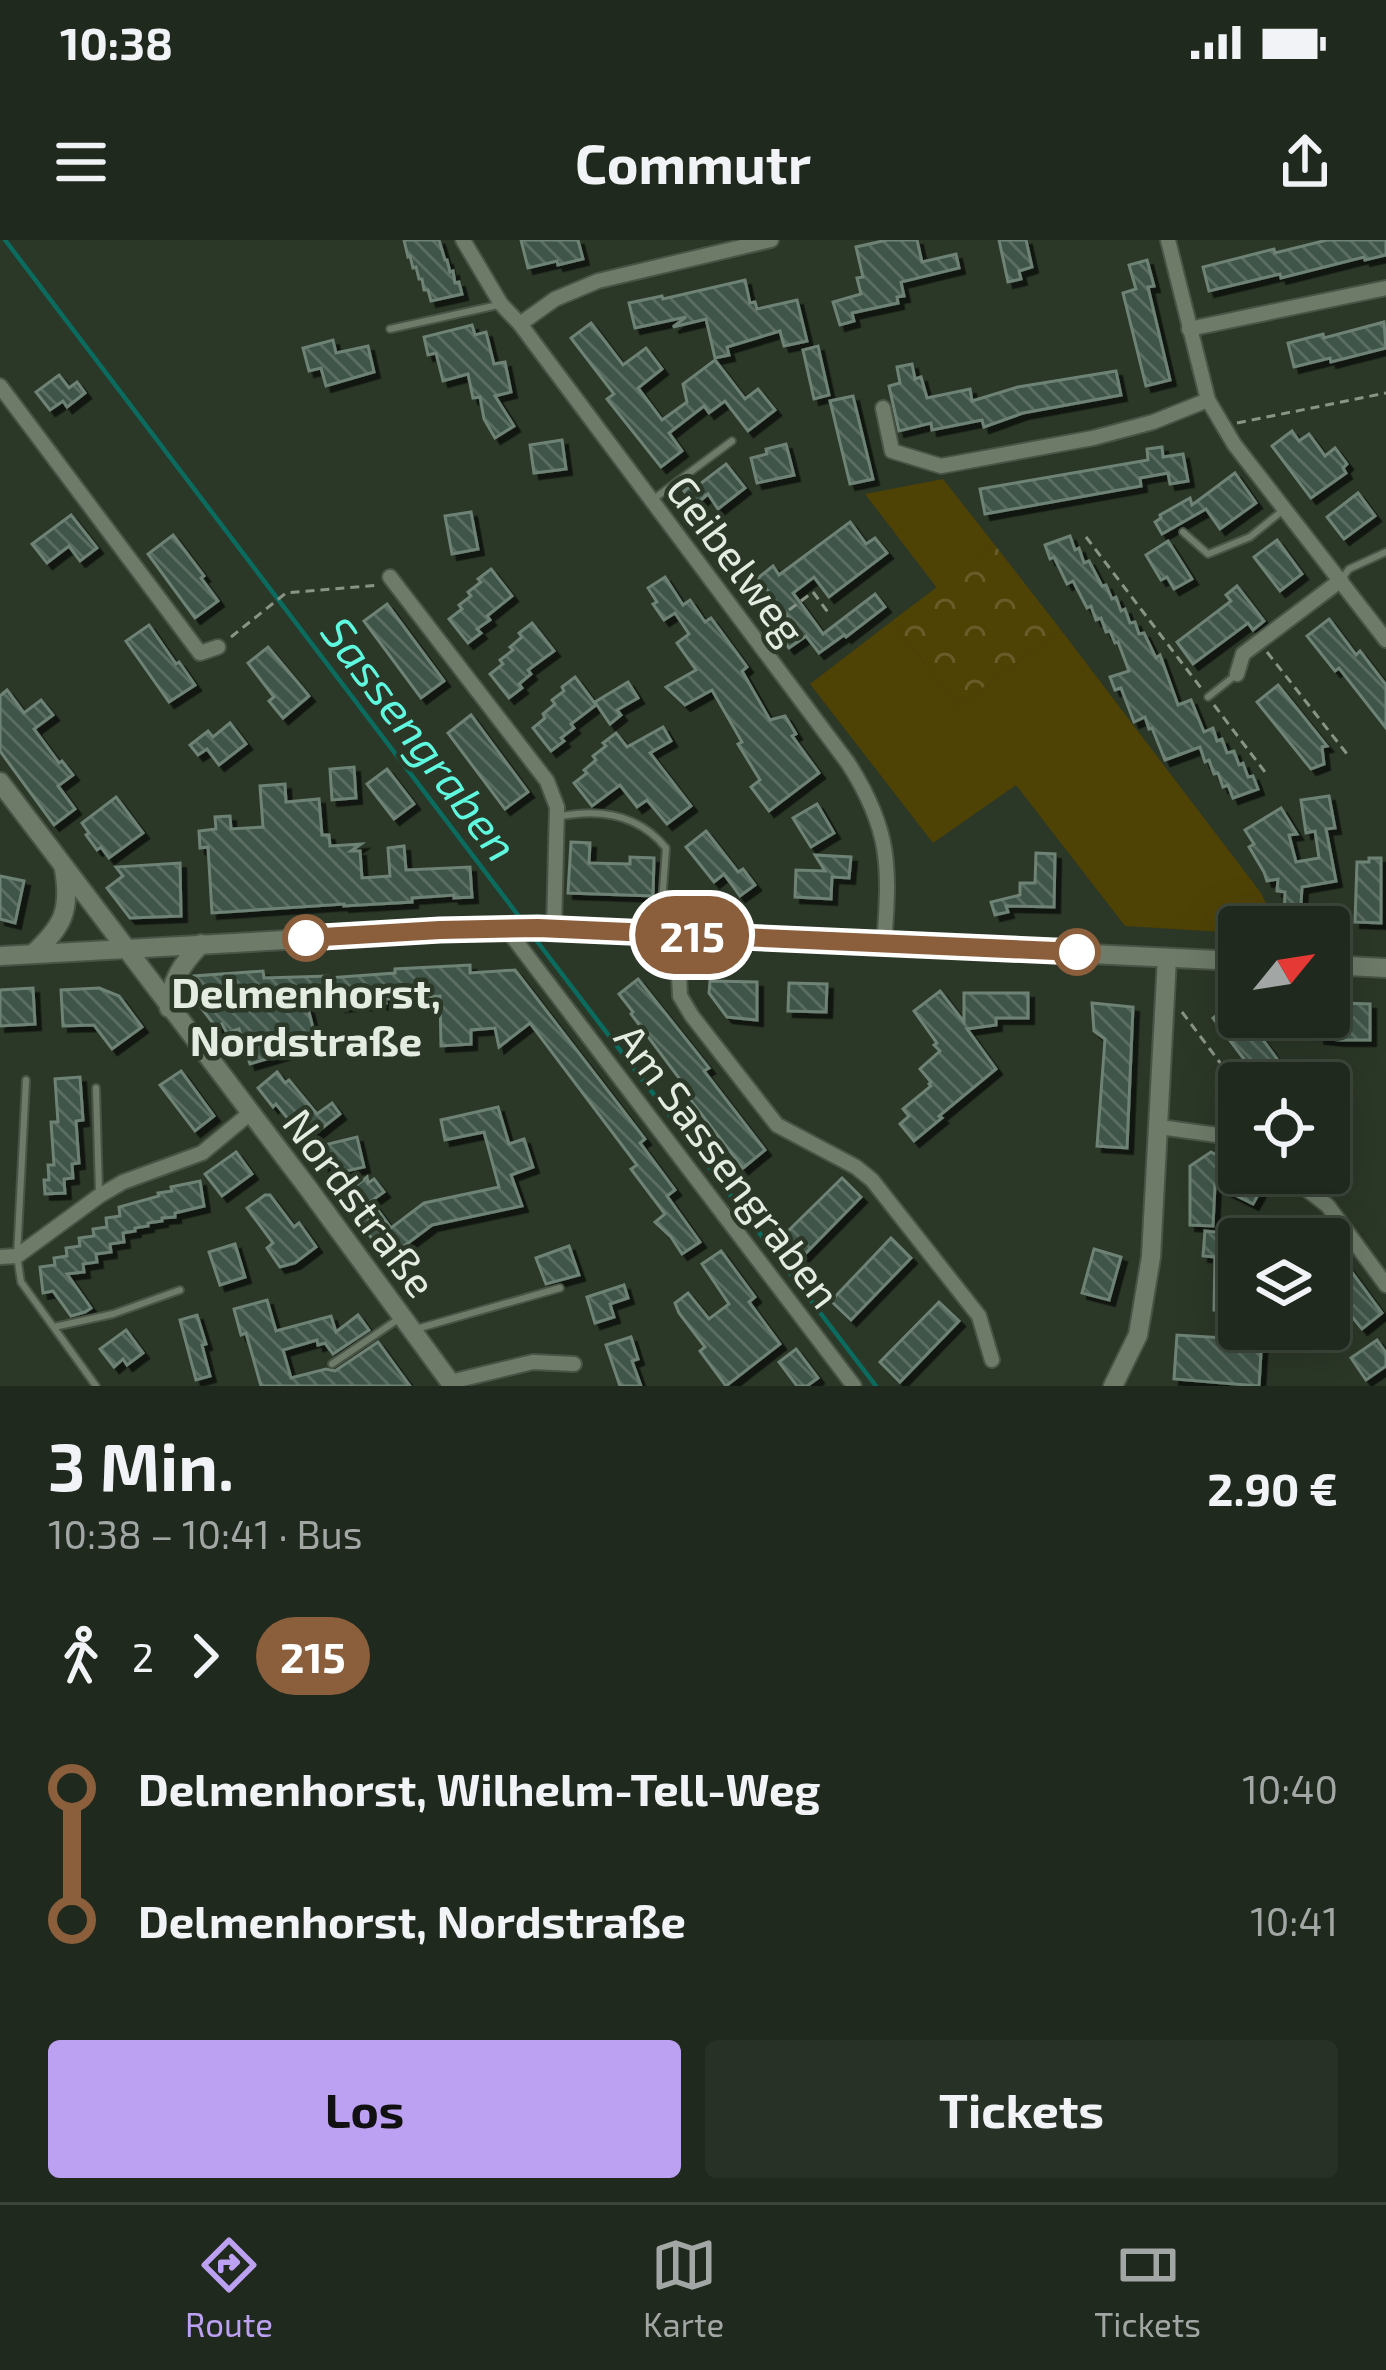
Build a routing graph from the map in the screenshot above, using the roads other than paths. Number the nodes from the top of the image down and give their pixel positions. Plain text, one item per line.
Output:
1 (463, 240) edge
2 (771, 240) edge
3 (1168, 240) edge
4 (1386, 288) edge
5 (501, 304) junction
6 (520, 323) junction
7 (391, 329) dead end
8 (1189, 329) junction
9 (0, 386) edge
10 (1208, 400) junction
11 (883, 408) dead end
12 (732, 441) dead end
13 (652, 500) junction
14 (1285, 509) junction
15 (1183, 532) dead end
16 (1386, 552) edge
17 (390, 577) road end
18 (1340, 580) junction
19 (1386, 640) edge
20 (218, 647) road end
21 (1237, 674) joint
22 (1208, 697) road end
23 (0, 782) edge
24 (557, 817) junction
25 (64, 869) junction
26 (512, 928) junction
27 (546, 928) junction
28 (668, 934) junction
29 (201, 944) junction
30 (884, 944) junction
31 (124, 949) junction
32 (32, 954) junction
33 (0, 956) edge
34 (1167, 958) junction
35 (1218, 960) edge
36 (1350, 966) edge
37 (1386, 968) edge
38 (169, 1008) junction
39 (26, 1080) dead end
40 (96, 1088) dead end
41 (249, 1114) junction
42 (1160, 1127) junction
43 (1218, 1135) edge
44 (1313, 1194) edge
45 (99, 1196) junction
46 (17, 1256) junction
47 (0, 1257) edge
48 (1386, 1285) edge
49 (560, 1288) dead end
50 (180, 1290) dead end
51 (407, 1323) junction
52 (54, 1328) junction
53 (992, 1360) dead end
54 (332, 1364) dead end
55 (574, 1364) dead end
56 (452, 1384) edge
57 (96, 1386) edge
58 (854, 1386) edge
59 (1113, 1386) edge

1 - 5 street, Geibelweg
2 - 6 street
3 - 8 street
4 - 8 street
5 - 6 street, Geibelweg
5 - 7 lane
6 - 13 street, Geibelweg
8 - 10 street
9 - 20 street
10 - 11 street
10 - 14 street
12 - 13 lane
13 - 30 street, Geibelweg
14 - 15 lane
14 - 18 street
16 - 18 lane
17 - 24 street
18 - 19 street
18 - 21 street
21 - 22 lane
23 - 25 street, Nordstraße
24 - 27 street
24 - 28 lane
25 - 31 street, Nordstraße
25 - 32 street
26 - 27 street
26 - 29 street
26 - 58 street, Am Sassengraben
27 - 28 street
28 - 30 street
28 - 53 street
29 - 31 street
29 - 38 street
30 - 34 street
31 - 32 street
31 - 38 street, Nordstraße
32 - 33 street
34 - 35 street
34 - 42 street
36 - 37 street
38 - 41 street, Nordstraße
39 - 46 lane
40 - 45 lane
41 - 45 street
41 - 51 street, Nordstraße
42 - 43 street
42 - 59 street
44 - 48 street
45 - 46 street
46 - 47 street
46 - 52 lane
49 - 51 lane
50 - 52 lane
51 - 54 lane
51 - 56 street, Nordstraße
52 - 57 lane
55 - 56 street

